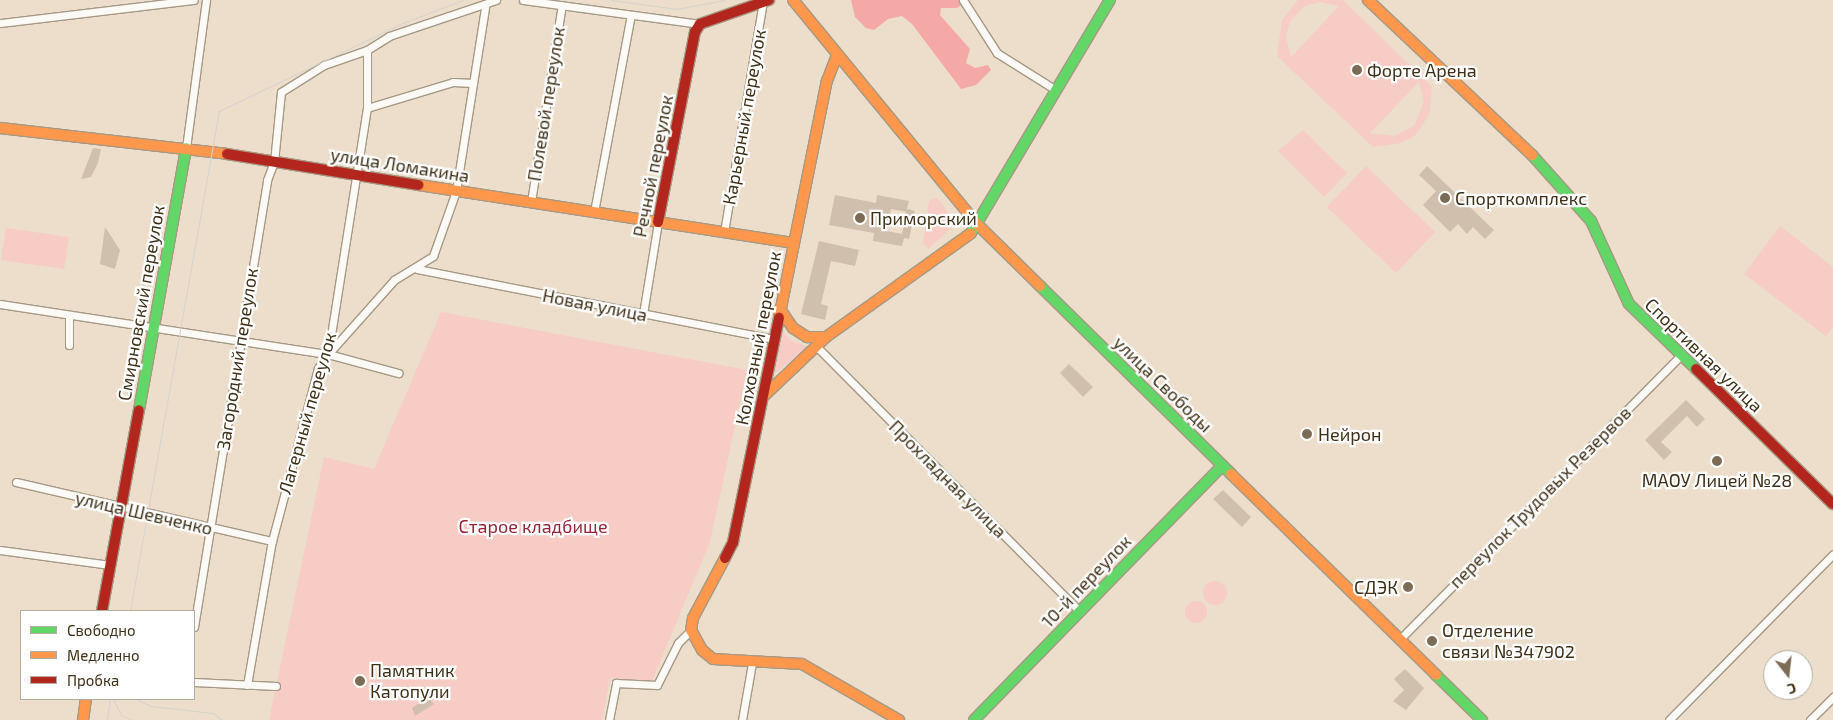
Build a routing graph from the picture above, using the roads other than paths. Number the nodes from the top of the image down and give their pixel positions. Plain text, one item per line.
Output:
1 (194, 0) edge
2 (206, 0) edge
3 (496, 0) edge
4 (522, 0) edge
5 (793, 0) edge
6 (963, 0) edge
7 (1110, 0) edge
8 (1368, 0) edge
9 (766, 1) edge
10 (562, 5) junction
11 (485, 7) junction
12 (631, 16) junction
13 (0, 23) edge
14 (700, 24) junction
15 (368, 50) junction
16 (836, 57) junction
17 (473, 83) junction
18 (1056, 90) junction
19 (367, 108) junction
20 (0, 128) edge
21 (186, 148) junction
22 (274, 162) junction
23 (357, 175) junction
24 (456, 191) junction
25 (531, 202) junction
26 (594, 212) junction
27 (658, 222) junction
28 (978, 225) junction
29 (724, 232) junction
30 (793, 243) junction
31 (417, 269) junction
32 (0, 304) edge
33 (780, 309) junction
34 (643, 314) junction
35 (69, 315) junction
36 (153, 328) junction
37 (826, 337) junction
38 (773, 339) junction
39 (241, 341) junction
40 (69, 344) dead end
41 (816, 346) junction
42 (328, 354) junction
43 (1681, 355) junction
44 (398, 372) dead end
45 (764, 395) junction
46 (1222, 466) junction
47 (16, 482) dead end
48 (1833, 504) edge
49 (120, 508) junction
50 (209, 528) junction
51 (272, 542) junction
52 (0, 550) edge
53 (1833, 554) edge
54 (110, 565) junction
55 (102, 610) edge
56 (1080, 612) junction
57 (195, 620) edge
58 (692, 630) junction
59 (1400, 639) junction
60 (752, 663) junction
61 (195, 682) edge
62 (248, 685) junction
63 (276, 686) dead end
64 (1833, 697) edge
65 (86, 700) edge
66 (82, 720) edge
67 (609, 720) edge
68 (742, 720) edge
69 (899, 720) edge
70 (974, 720) edge
71 (1482, 720) edge
72 (1669, 720) edge
73 (1810, 720) edge

1 - 13 street
2 - 21 street, Смирновский переулок
3 - 11 street
4 - 10 street
5 - 16 main road, улица Свободы
6 - 18 street
7 - 18 main road
8 - 43 main road, Спортивная улица
9 - 14 main road
9 - 29 street, Карьерный переулок
10 - 12 street
10 - 25 street, Полевой переулок
11 - 15 street
11 - 17 street
12 - 14 street
12 - 26 street
14 - 27 main road, Речной переулок
15 - 19 street, Лагерный переулок
15 - 22 street, Загородний переулок
16 - 28 main road, улица Свободы
16 - 30 main road, Колхозный переулок
17 - 19 street
17 - 24 street
18 - 28 main road
19 - 23 street, Лагерный переулок
20 - 21 main road, улица Ломакина
21 - 22 main road, улица Ломакина
21 - 36 main road, Смирновский переулок
22 - 23 main road, улица Ломакина
22 - 39 street, Загородний переулок
23 - 24 main road, улица Ломакина
23 - 42 street, Лагерный переулок
24 - 25 main road, улица Ломакина
24 - 31 street
25 - 26 main road, улица Ломакина
26 - 27 main road, улица Ломакина
27 - 29 main road, улица Ломакина
27 - 34 street, Речной переулок
28 - 37 main road
28 - 46 main road, улица Свободы
29 - 30 main road, улица Ломакина
30 - 33 main road, Колхозный переулок
31 - 34 street, Новая улица
31 - 42 street
32 - 35 street
33 - 37 main road
33 - 38 main road, Колхозный переулок
34 - 38 street, Новая улица
35 - 36 street
35 - 40 street
36 - 39 street
36 - 49 main road, Смирновский переулок
37 - 41 main road
38 - 45 main road, Колхозный переулок
39 - 42 street
39 - 50 street, Загородний переулок
41 - 45 main road
41 - 56 street, Прохладная улица
42 - 44 street
42 - 51 street, Лагерный переулок
43 - 48 main road, Спортивная улица
43 - 59 street, переулок Трудовых Резервов
45 - 58 main road, Колхозный переулок
46 - 56 main road, 10-й переулок
46 - 59 main road, улица Свободы
47 - 49 street, улица Шевченко
49 - 50 street, улица Шевченко
49 - 54 main road, Смирновский переулок
50 - 51 street, улица Шевченко
50 - 57 street, Загородний переулок
51 - 62 street, Лагерный переулок
52 - 54 street
53 - 72 street
54 - 55 main road, Смирновский переулок
56 - 70 main road, 10-й переулок
58 - 60 main road
58 - 67 street
59 - 71 main road, улица Свободы
60 - 68 street
60 - 69 main road
61 - 62 street
62 - 63 street
64 - 73 street
65 - 66 main road

